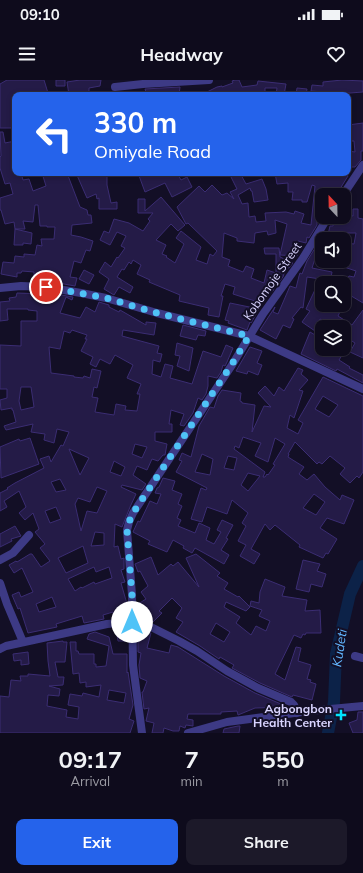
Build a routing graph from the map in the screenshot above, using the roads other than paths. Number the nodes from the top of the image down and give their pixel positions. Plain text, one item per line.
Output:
1 (209, 80) edge
2 (114, 87) dead end
3 (363, 165) edge
4 (348, 188) edge
5 (324, 224) edge
6 (0, 288) edge
7 (249, 336) junction
8 (363, 389) edge
9 (29, 535) dead end
10 (0, 560) edge
11 (0, 583) edge
12 (132, 622) junction
13 (23, 642) junction
14 (0, 649) edge
15 (363, 706) edge
16 (297, 713) junction
17 (142, 733) edge
18 (188, 733) edge

1 - 2 street
3 - 4 street
5 - 7 street, Kobomoje Street
6 - 7 street
7 - 8 street
7 - 12 street, Kobomoje Street
9 - 10 street
11 - 13 street
12 - 13 street
12 - 16 street
12 - 17 street, Kobomoje Street
13 - 14 street
15 - 16 street
16 - 18 street

